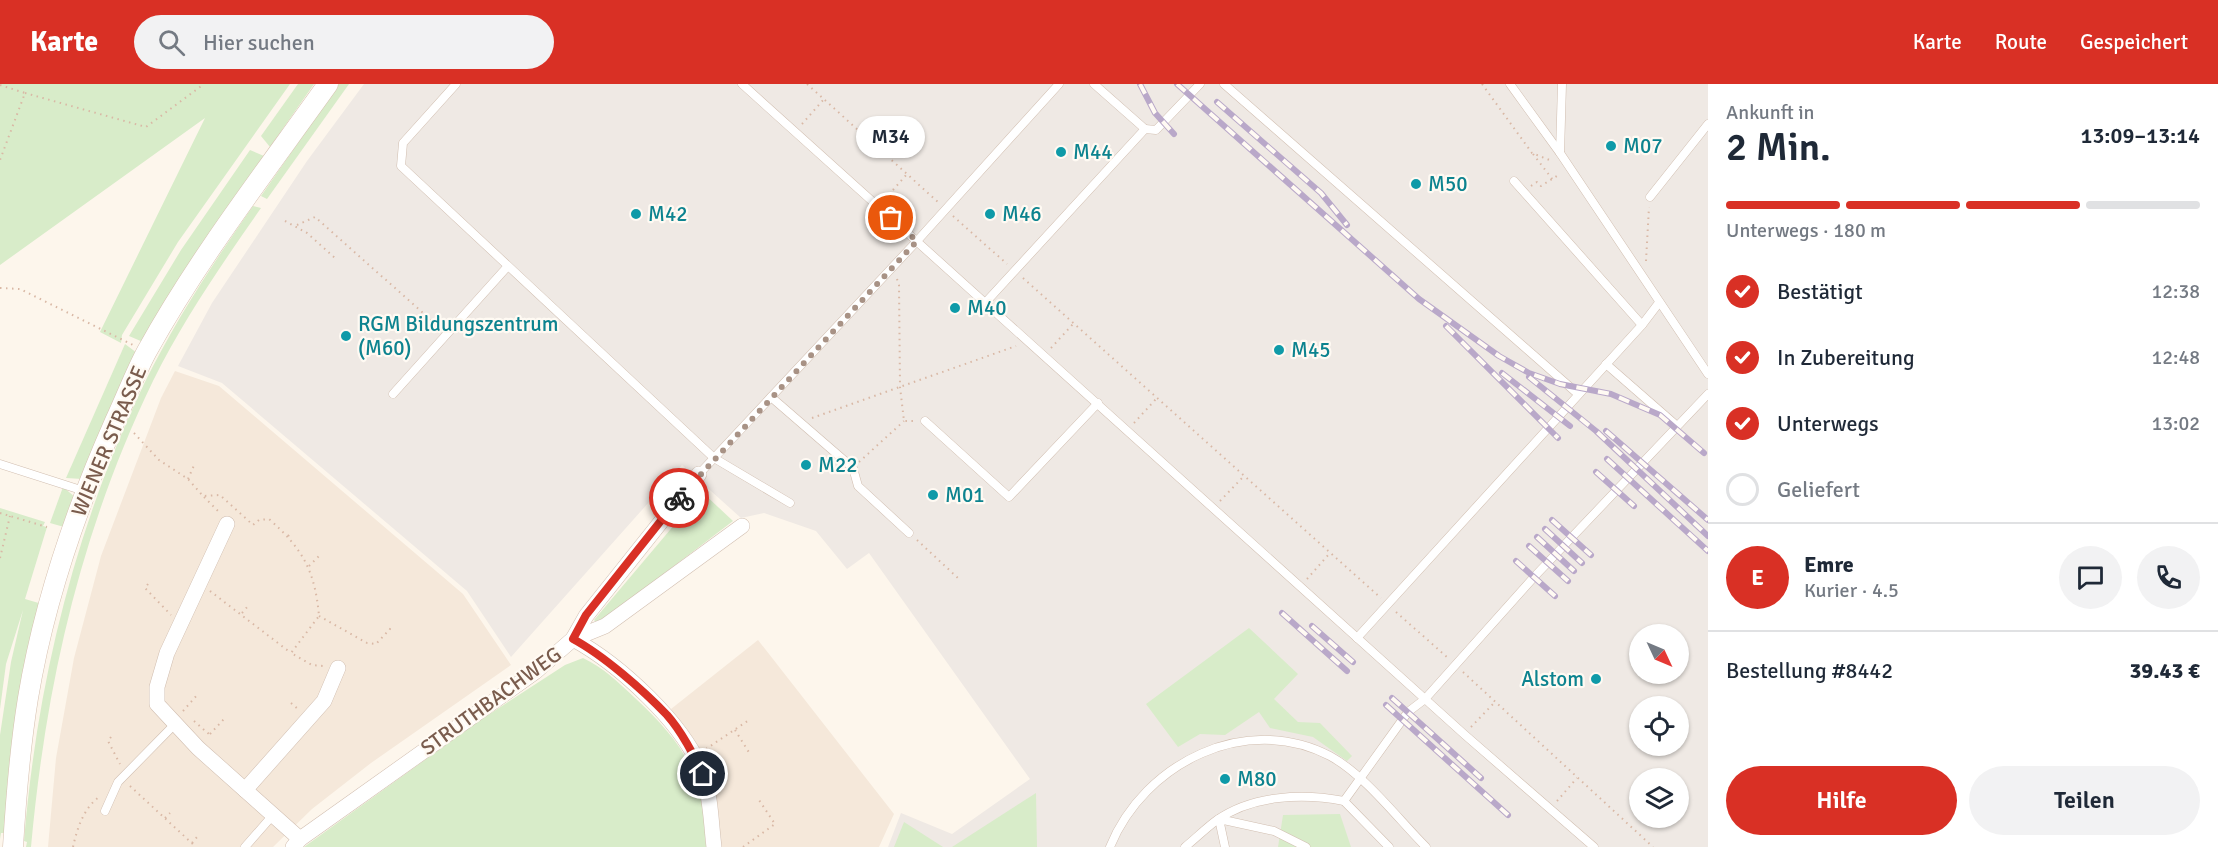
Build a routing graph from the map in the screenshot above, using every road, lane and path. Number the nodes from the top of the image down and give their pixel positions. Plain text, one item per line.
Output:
1 (15, 84) edge
2 (204, 84) edge
3 (328, 84) edge
4 (456, 84) edge
5 (742, 84) edge
6 (807, 84) edge
7 (1059, 84) edge
8 (1094, 84) edge
9 (1200, 84) edge
10 (1224, 84) edge
11 (1482, 84) edge
12 (1510, 84) edge
13 (1562, 84) edge
14 (0, 85) edge
15 (13, 89) junction
16 (25, 93) junction
17 (824, 99) junction
18 (1708, 124) edge
19 (1145, 129) junction
20 (795, 131) junction
21 (1532, 153) junction
22 (1560, 153) junction
23 (0, 160) edge
24 (1567, 167) junction
25 (907, 174) junction
26 (1553, 180) junction
27 (1514, 181) dead end
28 (1525, 193) junction
29 (1650, 197) joint
30 (879, 206) junction
31 (945, 209) junction
32 (285, 221) dead end
33 (297, 225) junction
34 (917, 241) junction
35 (336, 259) dead end
36 (508, 266) junction
37 (892, 268) junction
38 (1014, 271) junction
39 (1639, 274) junction
40 (0, 288) edge
41 (986, 302) junction
42 (1658, 304) junction
43 (1073, 324) junction
44 (1642, 325) junction
45 (447, 334) junction
46 (1029, 341) junction
47 (147, 352) junction
48 (1045, 355) junction
49 (1606, 364) junction
50 (1708, 374) edge
51 (900, 387) junction
52 (393, 394) dead end
53 (1578, 394) junction
54 (1708, 394) edge
55 (771, 397) junction
56 (1156, 399) junction
57 (1098, 403) junction
58 (904, 421) junction
59 (925, 421) joint
60 (801, 422) junction
61 (1677, 426) junction
62 (1128, 429) junction
63 (134, 433) dead end
64 (714, 458) junction
65 (195, 463) dead end
66 (0, 464) edge
67 (853, 468) junction
68 (699, 474) joint
69 (1243, 477) junction
70 (188, 479) junction
71 (86, 492) junction
72 (203, 496) junction
73 (790, 503) dead end
74 (1215, 507) junction
75 (0, 513) edge
76 (10, 516) junction
77 (227, 525) joint
78 (742, 526) dead end
79 (46, 527) dead end
80 (292, 532) dead end
81 (909, 533) joint
82 (288, 537) junction
83 (1329, 554) junction
84 (319, 556) dead end
85 (0, 558) edge
86 (309, 567) junction
87 (959, 579) dead end
88 (148, 584) dead end
89 (200, 585) junction
90 (1301, 586) junction
91 (1388, 604) junction
92 (248, 606) dead end
93 (242, 613) junction
94 (319, 616) junction
95 (180, 625) junction
96 (387, 627) dead end
97 (272, 630) dead end
98 (268, 634) junction
99 (1357, 638) junction
100 (573, 639) junction
101 (291, 653) junction
102 (1456, 665) junction
103 (338, 668) joint
104 (198, 694) dead end
105 (1425, 699) junction
106 (1494, 703) junction
107 (183, 711) dead end
108 (224, 719) dead end
109 (749, 720) dead end
110 (174, 725) junction
111 (735, 730) junction
112 (1465, 735) junction
113 (111, 737) dead end
114 (198, 748) junction
115 (750, 754) dead end
116 (694, 757) junction
117 (126, 775) junction
118 (1577, 778) junction
119 (1361, 780) junction
120 (118, 782) junction
121 (129, 785) dead end
122 (245, 790) junction
123 (757, 797) dead end
124 (1344, 801) junction
125 (1551, 808) junction
126 (105, 811) dead end
127 (170, 813) dead end
128 (273, 815) junction
129 (165, 818) junction
130 (1219, 819) junction
131 (197, 837) dead end
132 (192, 843) junction
133 (297, 843) edge
134 (748, 845) edge
135 (13, 847) edge
136 (73, 847) edge
137 (196, 847) edge
138 (245, 847) edge
139 (714, 847) edge
140 (742, 847) edge
141 (1110, 847) edge
142 (1185, 847) edge
143 (1225, 847) edge
144 (1306, 847) edge
145 (1389, 847) edge
146 (1426, 847) edge
147 (1594, 847) edge
148 (1653, 847) edge

1 - 15 path
2 - 16 path
3 - 47 main road, WIENER STRASSE
4 - 36 lane
5 - 20 lane
6 - 17 path
7 - 31 lane
8 - 19 lane
9 - 19 lane
10 - 53 lane
11 - 21 path
12 - 22 lane
13 - 22 lane
14 - 15 path
15 - 16 path
16 - 23 path
17 - 20 path
17 - 25 path
18 - 29 lane
19 - 38 lane
20 - 30 lane
21 - 24 path
21 - 26 path
22 - 24 lane
24 - 26 path
24 - 39 lane
25 - 30 path
25 - 31 path
26 - 28 path
27 - 28 lane
28 - 44 lane
29 - 39 path
30 - 34 lane
31 - 34 lane
31 - 38 path
32 - 33 path
33 - 35 path
33 - 45 path
34 - 37 lane
34 - 41 lane
36 - 45 lane
36 - 64 lane
37 - 51 path
37 - 55 lane
38 - 41 lane
38 - 43 path
39 - 42 lane
40 - 47 path
41 - 46 lane
42 - 44 lane
42 - 50 lane
43 - 48 path
43 - 56 path
44 - 49 lane
45 - 52 lane
46 - 48 lane
46 - 51 path
47 - 71 main road, WIENER STRASSE
48 - 57 lane
49 - 53 lane
49 - 61 lane
51 - 58 path
51 - 60 path
53 - 91 lane
54 - 61 lane
55 - 60 lane
55 - 64 lane
56 - 62 path
56 - 69 path
57 - 59 lane
57 - 62 lane
58 - 59 path
58 - 67 path
60 - 67 lane
61 - 102 lane
62 - 74 lane
63 - 70 path
64 - 68 lane
64 - 73 lane
65 - 70 path
66 - 71 lane
67 - 81 lane
68 - 100 street
69 - 74 path
69 - 83 path
70 - 72 path
71 - 135 main road, WIENER STRASSE
72 - 77 path
72 - 82 path
74 - 90 lane
75 - 76 path
76 - 79 path
76 - 85 path
77 - 89 street, STRUTHBACHWEG
78 - 100 street, STRUTHBACHWEG
80 - 82 path
81 - 87 path
82 - 86 path
83 - 90 path
83 - 91 path
84 - 86 path
86 - 94 path
88 - 95 path
89 - 93 path
89 - 95 street, STRUTHBACHWEG
90 - 99 lane
91 - 99 lane
91 - 102 path
92 - 93 path
93 - 98 path
94 - 96 path
94 - 101 path
95 - 110 street, STRUTHBACHWEG
97 - 98 path
98 - 101 path
99 - 105 lane
100 - 116 street
100 - 133 street, STRUTHBACHWEG
101 - 103 path
102 - 105 lane
102 - 106 path
103 - 122 street
104 - 107 path
105 - 112 lane
105 - 119 lane
106 - 112 path
106 - 118 path
108 - 114 path
109 - 111 path
110 - 114 street, STRUTHBACHWEG
110 - 117 lane
111 - 115 path
111 - 116 path
112 - 125 lane
113 - 117 path
114 - 122 street, STRUTHBACHWEG
116 - 139 street
117 - 120 lane
118 - 125 path
118 - 148 path
119 - 124 lane
119 - 141 lane
119 - 146 lane
120 - 126 lane
120 - 136 path
121 - 129 path
122 - 128 street, STRUTHBACHWEG
123 - 134 path
124 - 130 lane
124 - 145 lane
125 - 147 lane
127 - 129 path
128 - 133 street, STRUTHBACHWEG
128 - 138 lane
129 - 132 path
130 - 142 lane
130 - 143 lane
130 - 144 lane
131 - 132 path
132 - 137 path
134 - 140 path

